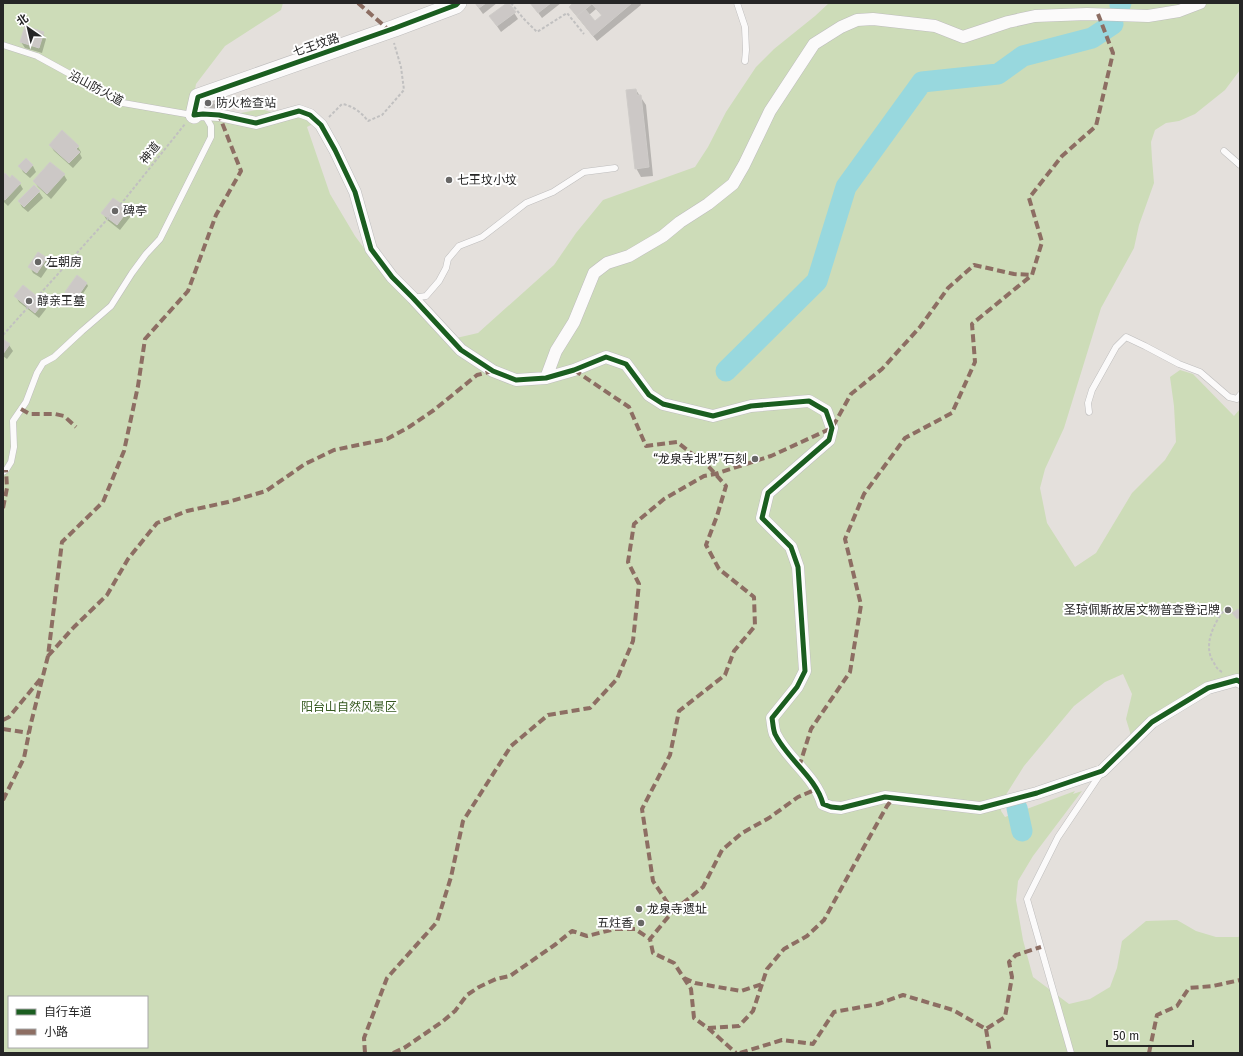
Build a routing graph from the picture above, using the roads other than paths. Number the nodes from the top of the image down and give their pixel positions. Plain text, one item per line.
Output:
1 (458, 3) edge
2 (737, 3) edge
3 (1200, 3) edge
4 (3, 45) edge
5 (745, 61) dead end
6 (199, 114) junction
7 (1224, 151) dead end
8 (1240, 165) edge
9 (615, 168) dead end
10 (413, 298) junction
11 (546, 378) junction
12 (1240, 395) edge
13 (1089, 412) dead end
14 (3, 472) edge
15 (1239, 681) edge
16 (1102, 771) junction
17 (1071, 1053) edge

1 - 6 street, 七王坟路
2 - 5 lane
3 - 11 street
4 - 6 lane, 沿山防火道
6 - 10 street
6 - 14 lane
7 - 8 lane
9 - 10 lane
10 - 11 street
11 - 16 street
12 - 13 lane
15 - 16 street
16 - 17 lane

